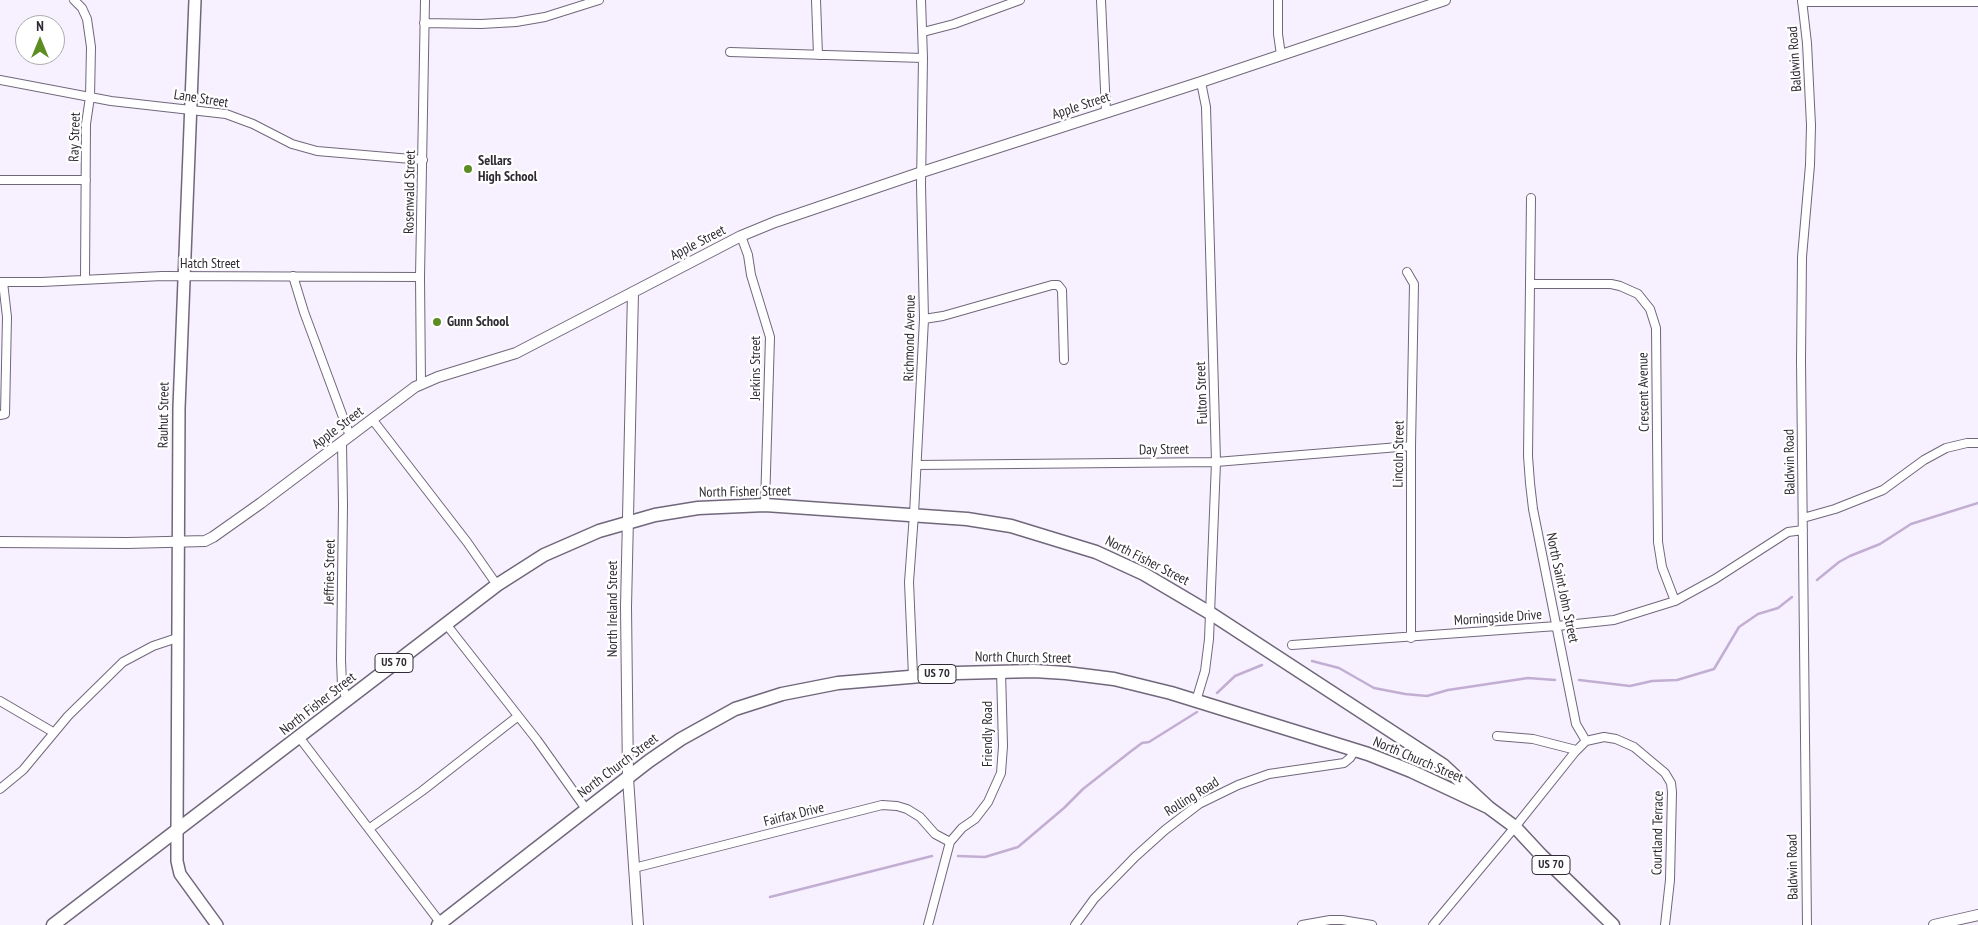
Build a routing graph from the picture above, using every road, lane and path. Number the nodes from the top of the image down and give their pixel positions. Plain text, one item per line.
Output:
1 (74, 0) edge
2 (195, 0) edge
3 (425, 0) edge
4 (599, 0) edge
5 (816, 0) edge
6 (921, 0) edge
7 (1020, 0) edge
8 (1101, 0) edge
9 (1278, 0) edge
10 (1445, 0) edge
11 (1802, 1) edge
12 (1978, 2) edge
13 (573, 4) edge
14 (424, 23) junction
15 (922, 32) junction
16 (730, 52) dead end
17 (818, 55) junction
18 (1281, 55) junction
19 (923, 58) junction
20 (0, 80) edge
21 (1202, 82) junction
22 (90, 97) junction
23 (190, 109) junction
24 (1106, 112) junction
25 (423, 160) junction
26 (922, 172) junction
27 (0, 180) edge
28 (86, 180) junction
29 (1530, 198) dead end
30 (741, 236) junction
31 (1407, 272) dead end
32 (184, 276) junction
33 (293, 276) junction
34 (420, 277) junction
35 (86, 279) junction
36 (2, 282) edge
37 (1530, 284) junction
38 (633, 292) junction
39 (924, 319) junction
40 (1064, 360) dead end
41 (421, 384) junction
42 (3, 414) edge
43 (372, 419) junction
44 (350, 436) junction
45 (342, 443) junction
46 (1978, 443) edge
47 (1411, 446) junction
48 (1216, 462) junction
49 (917, 465) junction
50 (765, 505) junction
51 (914, 514) junction
52 (1803, 518) junction
53 (628, 522) junction
54 (1803, 530) junction
55 (0, 542) edge
56 (178, 542) junction
57 (497, 585) junction
58 (1675, 601) junction
59 (1210, 612) junction
60 (446, 624) junction
61 (1557, 626) junction
62 (177, 638) junction
63 (1411, 638) junction
64 (1292, 645) dead end
65 (1001, 672) junction
66 (913, 676) junction
67 (0, 701) edge
68 (347, 701) junction
69 (1196, 701) junction
70 (517, 717) junction
71 (53, 732) junction
72 (1497, 736) dead end
73 (299, 737) junction
74 (1586, 741) junction
75 (1355, 750) junction
76 (1576, 750) junction
77 (628, 778) junction
78 (0, 789) edge
79 (1488, 807) junction
80 (586, 809) junction
81 (1516, 827) junction
82 (370, 828) junction
83 (177, 830) junction
84 (950, 842) junction
85 (634, 868) junction
86 (1978, 915) edge
87 (1963, 922) edge
88 (440, 924) edge
89 (53, 925) edge
90 (217, 925) edge
91 (638, 925) edge
92 (928, 925) edge
93 (1075, 925) edge
94 (1302, 925) edge
95 (1372, 925) edge
96 (1432, 925) edge
97 (1612, 925) edge
98 (1665, 925) edge
99 (1807, 925) edge
100 (1934, 925) edge

1 - 22 street, Ray Street
2 - 23 main road, Rauhut Street
3 - 14 street, Rosenwald Street
4 - 13 street
5 - 17 street
6 - 15 street, Richmond Avenue
7 - 15 street
8 - 24 street
9 - 18 street
10 - 18 street, Apple Street
11 - 12 street
11 - 52 street, Baldwin Road
13 - 14 street
14 - 25 street, Rosenwald Street
15 - 19 street, Richmond Avenue
16 - 17 street
17 - 19 street
18 - 21 street, Apple Street
19 - 26 street, Richmond Avenue
20 - 22 street, Lane Street
21 - 24 street, Apple Street
21 - 48 street, Fulton Street
22 - 23 street, Lane Street
22 - 28 street, Ray Street
23 - 25 street, Lane Street
23 - 32 main road, Rauhut Street
24 - 26 street, Apple Street
25 - 34 street, Rosenwald Street
26 - 30 street, Apple Street
26 - 39 street, Richmond Avenue
27 - 28 street
28 - 35 street, Ray Street
29 - 37 street, North Saint John Street
30 - 38 street, Apple Street
30 - 50 street, Jerkins Street
31 - 47 street, Lincoln Street
32 - 33 street, Hatch Street
32 - 35 street, Hatch Street
32 - 56 main road, Rauhut Street
33 - 34 street, Hatch Street
33 - 44 street
34 - 41 street, Rosenwald Street
35 - 36 street, Hatch Street
36 - 42 street
37 - 58 street, Crescent Avenue
37 - 61 street, North Saint John Street
38 - 41 street, Apple Street
38 - 53 street, North Ireland Street
39 - 40 street
39 - 49 street, Richmond Avenue
41 - 43 street, Apple Street
43 - 44 street, Apple Street
43 - 57 street
44 - 45 street, Apple Street
45 - 56 street, Apple Street
45 - 68 street, Jeffries Street
46 - 52 street
47 - 48 street, Day Street
47 - 63 street, Lincoln Street
48 - 49 street, Day Street
48 - 59 street, Fulton Street
49 - 51 street, Richmond Avenue
50 - 51 main road, North Fisher Street / US 70
50 - 53 main road, North Fisher Street / US 70
51 - 59 main road, North Fisher Street / US 70
51 - 66 street, Richmond Avenue
52 - 54 street, Baldwin Road
53 - 57 main road, North Fisher Street / US 70
53 - 77 street, North Ireland Street
54 - 58 street, Morningside Drive
54 - 99 street, Baldwin Road
55 - 56 street, Apple Street
56 - 62 main road, Rauhut Street
57 - 60 main road, North Fisher Street / US 70
58 - 61 street, Morningside Drive
59 - 69 street, Fulton Street
59 - 79 main road, North Fisher Street / US 70
60 - 68 main road, North Fisher Street / US 70
60 - 70 street
61 - 63 street, Morningside Drive
61 - 74 street, North Saint John Street
62 - 71 street
62 - 83 main road, Rauhut Street
63 - 64 street, Morningside Drive
65 - 66 main road, North Church Street / US 70
65 - 69 main road, North Church Street / US 70
65 - 84 street, Friendly Road
66 - 77 main road, North Church Street / US 70
67 - 71 street
68 - 73 main road, North Fisher Street / US 70
69 - 75 main road, North Church Street / US 70
70 - 80 street
70 - 82 street
71 - 78 street
72 - 76 street
73 - 82 street
73 - 83 main road, North Fisher Street / US 70
74 - 76 street
74 - 98 street, Courtland Terrace
75 - 79 main road, North Church Street / US 70
75 - 93 street, Rolling Road
76 - 81 street
77 - 80 main road, North Church Street / US 70
77 - 85 street, North Ireland Street
79 - 81 main road, North Church Street / US 70
80 - 88 main road, North Church Street / US 70
81 - 96 street
81 - 97 main road, North Church Street / US 70
82 - 88 street
83 - 89 main road, North Fisher Street / US 70
83 - 90 main road, Rauhut Street
84 - 85 street, Fairfax Drive
84 - 92 street, Friendly Road
85 - 91 street, North Ireland Street
86 - 87 street
87 - 100 street
94 - 95 street

